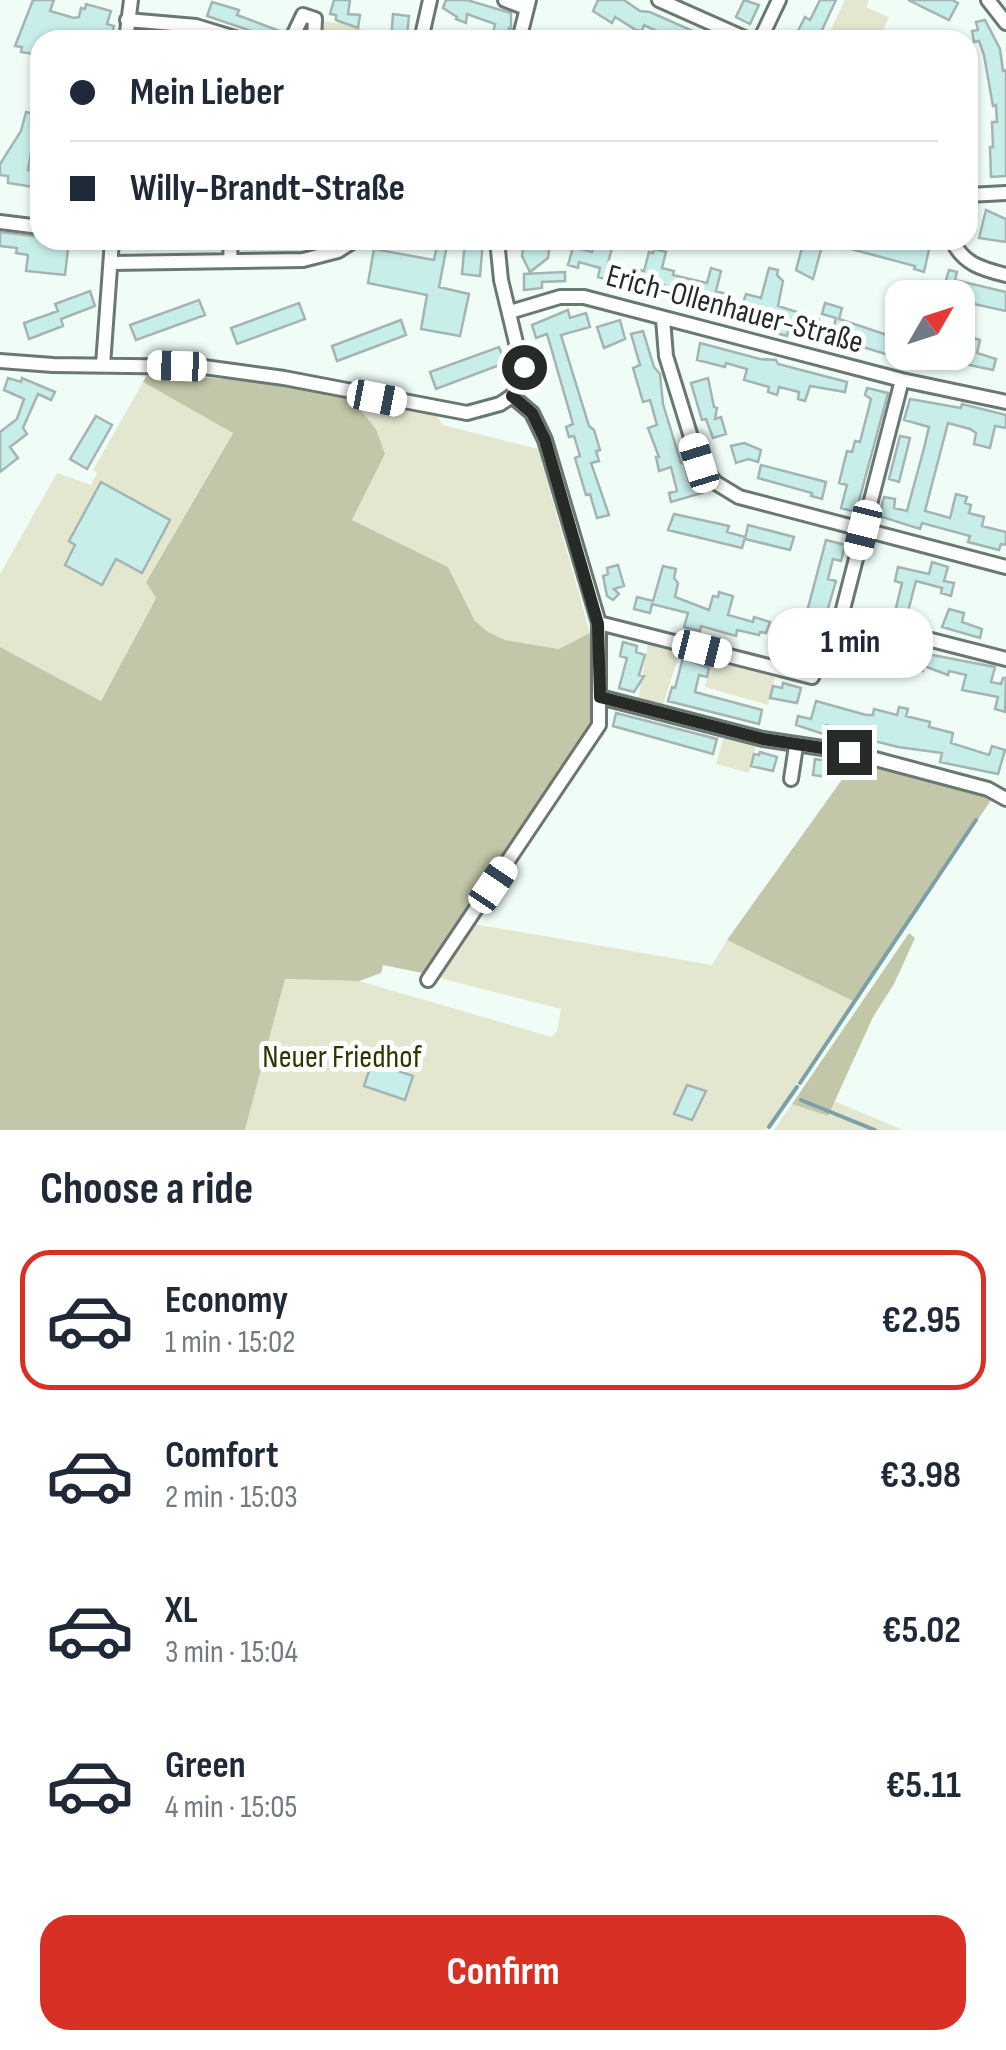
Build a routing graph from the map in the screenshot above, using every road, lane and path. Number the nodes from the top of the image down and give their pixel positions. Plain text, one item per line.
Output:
1 (131, 0) edge
2 (430, 0) edge
3 (505, 0) edge
4 (659, 0) edge
5 (779, 0) edge
6 (988, 0) edge
7 (527, 4) edge
8 (678, 4) edge
9 (127, 20) junction
10 (1006, 23) edge
11 (126, 30) edge
12 (209, 30) edge
13 (295, 30) edge
14 (314, 30) edge
15 (423, 30) edge
16 (520, 30) edge
17 (729, 30) edge
18 (765, 30) edge
19 (1006, 194) edge
20 (978, 195) edge
21 (0, 222) edge
22 (30, 226) edge
23 (112, 250) edge
24 (231, 250) edge
25 (338, 250) edge
26 (498, 250) edge
27 (958, 250) edge
28 (230, 260) junction
29 (111, 263) junction
30 (1006, 274) edge
31 (510, 312) junction
32 (663, 319) junction
33 (0, 361) edge
34 (104, 364) junction
35 (902, 380) junction
36 (512, 396) junction
37 (1006, 402) edge
38 (863, 530) junction
39 (1006, 567) edge
40 (841, 617) junction
41 (598, 624) junction
42 (1006, 659) edge
43 (600, 697) junction
44 (796, 746) junction
45 (790, 779) dead end
46 (1006, 800) edge
47 (428, 980) dead end

1 - 9 street
2 - 15 street
3 - 7 street
4 - 8 street
5 - 18 street
6 - 10 street
7 - 16 street
8 - 17 street
9 - 11 street
9 - 12 street
13 - 14 street
19 - 20 street
21 - 22 street
23 - 29 street
24 - 28 street
25 - 28 street
26 - 31 street
27 - 30 street
28 - 29 street
29 - 34 street
31 - 32 street, Erich-Ollenhauer-Straße
31 - 36 street
32 - 35 street, Erich-Ollenhauer-Straße
32 - 38 street
33 - 34 street
34 - 36 street
35 - 37 street, Erich-Ollenhauer-Straße
35 - 38 street
36 - 41 street
38 - 39 street
38 - 40 street
40 - 41 street
40 - 42 street
41 - 43 street
43 - 44 street
43 - 47 street
44 - 45 street
44 - 46 street

